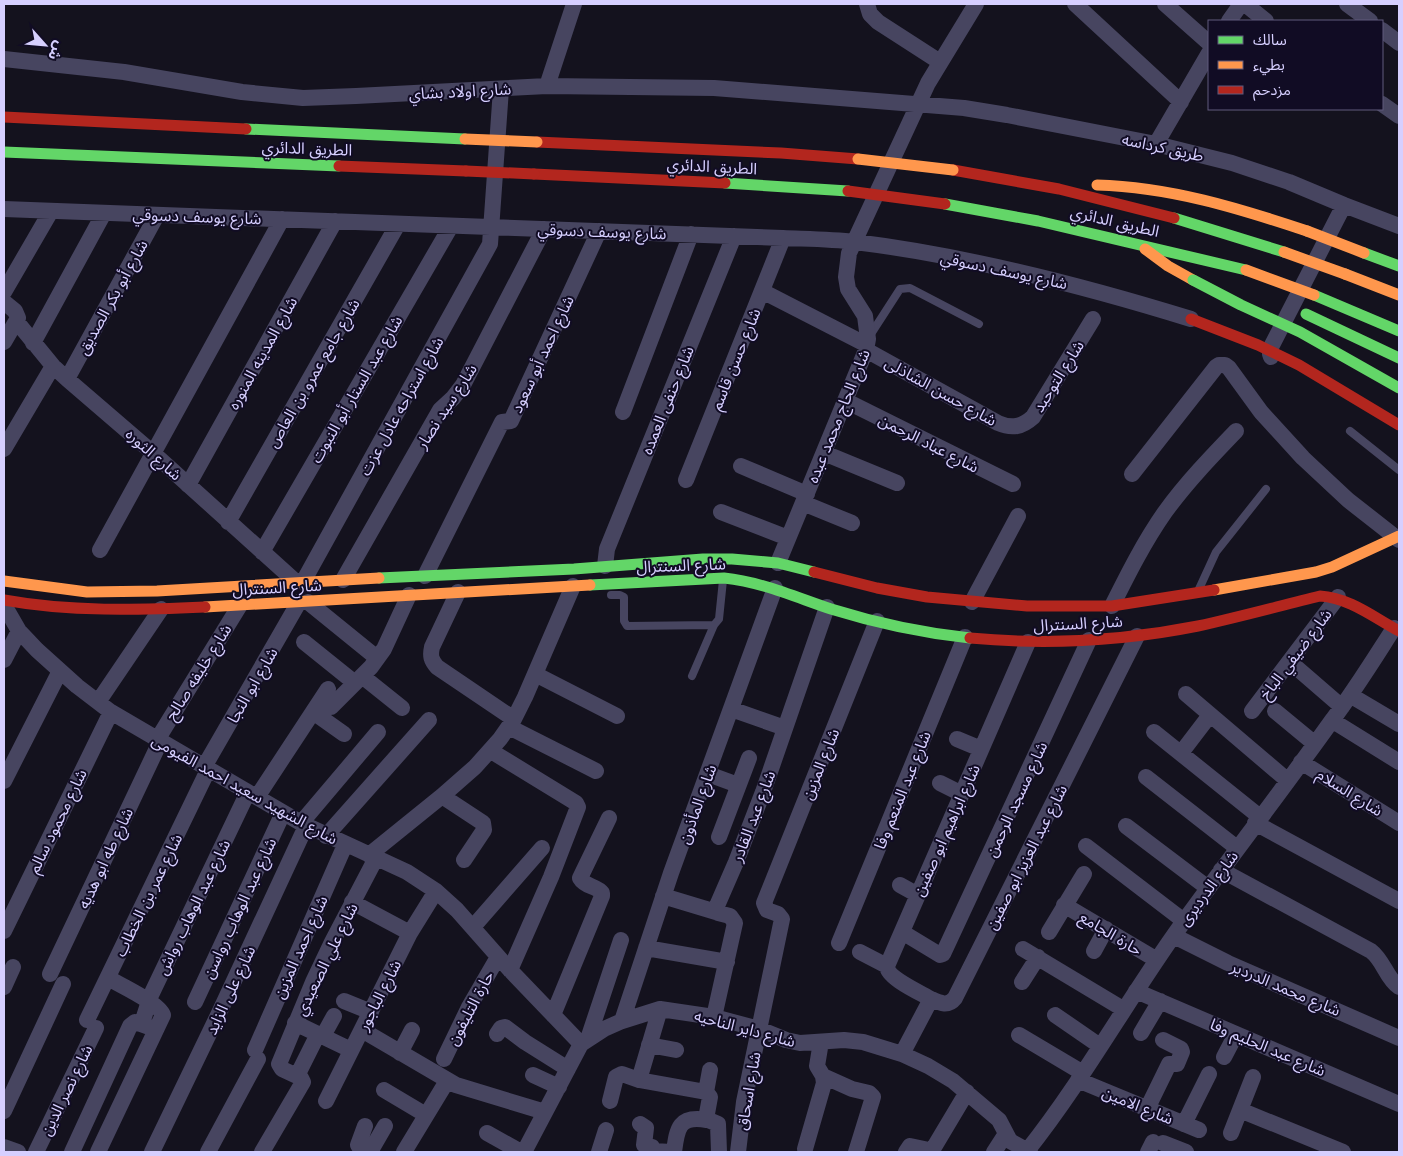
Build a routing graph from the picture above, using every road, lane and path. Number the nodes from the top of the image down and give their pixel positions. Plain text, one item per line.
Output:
1 (574, 4) edge
2 (976, 4) edge
3 (1075, 4) edge
4 (1165, 4) edge
5 (1240, 4) edge
6 (1245, 4) edge
7 (1347, 4) edge
8 (871, 7) edge
9 (1230, 20) edge
10 (1265, 20) edge
11 (1369, 20) edge
12 (1383, 31) edge
13 (1208, 42) edge
14 (1399, 43) edge
15 (1208, 55) edge
16 (4, 59) edge
17 (940, 62) junction
18 (547, 86) junction
19 (502, 89) junction
20 (1181, 102) junction
21 (918, 104) junction
22 (1383, 105) edge
23 (1399, 116) edge
24 (4, 117) edge
25 (1156, 144) junction
26 (4, 152) edge
27 (1045, 186) junction
28 (1344, 205) junction
29 (4, 209) edge
30 (51, 211) junction
31 (104, 213) junction
32 (157, 215) junction
33 (282, 219) junction
34 (335, 222) junction
35 (398, 224) junction
36 (451, 226) junction
37 (1399, 226) edge
38 (491, 227) junction
39 (544, 229) junction
40 (599, 231) junction
41 (691, 234) junction
42 (734, 236) junction
43 (783, 238) junction
44 (854, 242) junction
45 (1140, 244) junction
46 (1399, 266) edge
47 (1193, 280) junction
48 (1240, 291) dead end
49 (4, 292) edge
50 (762, 292) junction
51 (1399, 295) edge
52 (4, 302) edge
53 (1283, 305) dead end
54 (1191, 319) joint
55 (1093, 320) dead end
56 (17, 322) junction
57 (980, 324) dead end
58 (1399, 331) edge
59 (4, 342) edge
60 (32, 342) junction
61 (867, 345) junction
62 (1399, 358) edge
63 (53, 366) junction
64 (66, 379) junction
65 (1399, 388) edge
66 (846, 401) junction
67 (623, 412) dead end
68 (1399, 425) edge
69 (1017, 427) joint
70 (1236, 431) dead end
71 (1350, 431) dead end
72 (1399, 433) edge
73 (4, 449) edge
74 (153, 453) junction
75 (824, 453) junction
76 (741, 466) dead end
77 (1399, 470) edge
78 (1132, 474) dead end
79 (686, 480) dead end
80 (897, 483) dead end
81 (1012, 484) dead end
82 (188, 485) junction
83 (1266, 489) dead end
84 (805, 498) junction
85 (721, 512) dead end
86 (1018, 516) dead end
87 (228, 522) junction
88 (852, 523) dead end
89 (788, 538) junction
90 (1398, 538) edge
91 (100, 550) dead end
92 (262, 552) junction
93 (761, 560) junction
94 (778, 562) junction
95 (605, 566) junction
96 (425, 576) junction
97 (724, 578) junction
98 (344, 580) junction
99 (4, 581) edge
100 (300, 582) junction
101 (756, 582) junction
102 (1330, 585) junction
103 (573, 586) junction
104 (776, 588) junction
105 (458, 592) junction
106 (1197, 594) junction
107 (409, 595) junction
108 (603, 595) dead end
109 (4, 600) edge
110 (304, 602) junction
111 (972, 602) junction
112 (4, 605) edge
113 (240, 605) junction
114 (1112, 606) junction
115 (827, 607) junction
116 (161, 609) junction
117 (878, 622) junction
118 (714, 625) junction
119 (1397, 629) edge
120 (19, 631) junction
121 (1137, 636) junction
122 (965, 637) junction
123 (1089, 640) junction
124 (304, 642) dead end
125 (1028, 642) junction
126 (377, 658) junction
127 (4, 660) edge
128 (1290, 662) junction
129 (60, 671) junction
130 (535, 674) junction
131 (692, 676) dead end
132 (358, 679) junction
133 (328, 689) dead end
134 (1186, 694) dead end
135 (98, 702) junction
136 (331, 707) dead end
137 (402, 708) dead end
138 (1342, 708) junction
139 (731, 709) junction
140 (1252, 711) dead end
141 (1275, 711) dead end
142 (111, 712) junction
143 (313, 712) junction
144 (1210, 715) junction
145 (617, 716) dead end
146 (429, 720) dead end
147 (511, 723) junction
148 (1399, 724) edge
149 (785, 728) junction
150 (378, 732) dead end
151 (1154, 732) dead end
152 (344, 734) dead end
153 (957, 740) dead end
154 (158, 741) junction
155 (1315, 744) junction
156 (981, 749) junction
157 (491, 751) junction
158 (1181, 753) junction
159 (749, 758) dead end
160 (1301, 762) junction
161 (1399, 762) edge
162 (206, 768) junction
163 (596, 771) dead end
164 (708, 774) junction
165 (342, 775) junction
166 (1146, 777) dead end
167 (1288, 780) junction
168 (4, 781) edge
169 (940, 783) dead end
170 (738, 785) junction
171 (364, 794) junction
172 (962, 794) junction
173 (252, 795) junction
174 (442, 796) junction
175 (283, 813) junction
176 (609, 818) dead end
177 (1258, 820) junction
178 (1399, 823) edge
179 (303, 825) junction
180 (1126, 826) dead end
181 (326, 836) junction
182 (719, 837) dead end
183 (346, 845) junction
184 (1086, 846) dead end
185 (542, 848) dead end
186 (1237, 848) junction
187 (373, 856) junction
188 (464, 860) dead end
189 (1221, 870) junction
190 (1084, 874) dead end
191 (900, 885) dead end
192 (1208, 888) junction
193 (436, 891) junction
194 (918, 895) junction
195 (663, 896) junction
196 (1399, 901) edge
197 (352, 902) junction
198 (1064, 906) junction
199 (765, 907) joint
200 (716, 912) junction
201 (1184, 921) junction
202 (473, 928) junction
203 (1106, 930) junction
204 (4, 931) edge
205 (902, 932) junction
206 (1049, 932) dead end
207 (410, 933) junction
208 (1174, 936) junction
209 (621, 940) dead end
210 (839, 943) dead end
211 (646, 948) junction
212 (1023, 949) dead end
213 (1094, 951) dead end
214 (860, 952) dead end
215 (498, 957) junction
216 (1038, 957) junction
217 (1157, 960) junction
218 (727, 962) junction
219 (887, 966) junction
220 (13, 967) dead end
221 (510, 970) junction
222 (108, 978) junction
223 (1022, 982) dead end
224 (4, 987) edge
225 (1399, 987) edge
226 (1136, 991) junction
227 (931, 999) junction
228 (148, 1001) junction
229 (344, 1001) dead end
230 (1160, 1001) junction
231 (195, 1002) dead end
232 (660, 1009) junction
233 (1123, 1009) junction
234 (371, 1012) junction
235 (1055, 1015) dead end
236 (334, 1016) dead end
237 (553, 1016) junction
238 (714, 1017) junction
239 (622, 1021) junction
240 (295, 1023) junction
241 (92, 1024) joint
242 (149, 1027) junction
243 (362, 1030) junction
244 (412, 1030) dead end
245 (759, 1030) junction
246 (498, 1034) dead end
247 (1141, 1034) dead end
248 (1236, 1034) junction
249 (321, 1035) junction
250 (1019, 1035) dead end
251 (1399, 1038) edge
252 (1163, 1040) dead end
253 (584, 1042) junction
254 (821, 1042) junction
255 (649, 1045) junction
256 (1100, 1046) junction
257 (351, 1050) junction
258 (676, 1050) dead end
259 (400, 1053) junction
260 (902, 1054) junction
261 (1224, 1057) dead end
262 (444, 1059) dead end
263 (568, 1069) junction
264 (710, 1070) dead end
265 (815, 1072) junction
266 (1209, 1074) dead end
267 (532, 1075) dead end
268 (297, 1076) junction
269 (1080, 1076) junction
270 (1252, 1077) dead end
271 (639, 1080) junction
272 (447, 1081) junction
273 (559, 1087) junction
274 (384, 1090) dead end
275 (706, 1092) junction
276 (967, 1092) junction
277 (326, 1101) dead end
278 (610, 1101) dead end
279 (1399, 1104) edge
280 (1147, 1109) junction
281 (1240, 1110) junction
282 (4, 1111) edge
283 (545, 1112) junction
284 (426, 1116) junction
285 (707, 1120) junction
286 (640, 1124) dead end
287 (365, 1126) dead end
288 (385, 1126) dead end
289 (606, 1130) dead end
290 (487, 1133) dead end
291 (1231, 1133) dead end
292 (1005, 1135) junction
293 (1154, 1146) edge
294 (4, 1147) edge
295 (805, 1149) dead end
296 (18, 1152) edge
297 (36, 1152) edge
298 (72, 1152) edge
299 (98, 1152) edge
300 (152, 1152) edge
301 (208, 1152) edge
302 (262, 1152) edge
303 (366, 1152) edge
304 (370, 1152) edge
305 (404, 1152) edge
306 (523, 1152) edge
307 (599, 1152) edge
308 (673, 1152) edge
309 (719, 1152) edge
310 (738, 1152) edge
311 (856, 1152) edge
312 (906, 1152) edge
313 (994, 1152) edge
314 (1029, 1152) edge
315 (1186, 1152) edge
316 (1343, 1152) edge

1 - 18 street
2 - 17 street, شارع الحاج محمد عبده
3 - 20 street
4 - 13 street
5 - 9 street
6 - 10 street
7 - 11 street
8 - 17 street
12 - 14 street
15 - 20 street
16 - 19 street, شارع اولاد بشاي
17 - 21 street, شارع الحاج محمد عبده
18 - 19 street, شارع اولاد بشاي
18 - 21 street, شارع اولاد بشاي
19 - 38 street, شارع استراحه عادل عزت
20 - 25 street
21 - 25 street, طريق كرداسه
21 - 44 street, شارع الحاج محمد عبده
22 - 23 street
24 - 27 main road, الطريق الدائري, bridge
25 - 28 street, طريق كرداسه
26 - 45 main road, الطريق الدائري, bridge
27 - 46 main road, bridge
27 - 51 main road, الطريق الدائري, bridge
28 - 37 street, طريق كرداسه
28 - 72 street
29 - 30 street, شارع يوسف دسوقي
30 - 31 street, شارع يوسف دسوقي
30 - 49 street
31 - 32 street, شارع يوسف دسوقي
31 - 60 street
32 - 33 street, شارع يوسف دسوقي
32 - 64 street, شارع أبو بكر الصديق
33 - 34 street, شارع يوسف دسوقي
33 - 74 street
34 - 35 street, شارع يوسف دسوقي
34 - 82 street, شارع المدينه المنوره
35 - 36 street, شارع يوسف دسوقي
35 - 87 street, شارع جامع عمرو بن العاص
36 - 38 street, شارع يوسف دسوقي
36 - 92 street, شارع عبد الستار أبو النبوت
38 - 39 street, شارع يوسف دسوقي
38 - 100 street, شارع استراحه عادل عزت
39 - 40 street, شارع يوسف دسوقي
39 - 98 street, شارع سيد نصار
40 - 41 street, شارع يوسف دسوقي
40 - 96 street, شارع احمد أبو سعود
41 - 42 street, شارع يوسف دسوقي
41 - 67 street
42 - 43 street, شارع يوسف دسوقي
42 - 95 street, شارع حنفى العمده
43 - 44 street, شارع يوسف دسوقي
43 - 50 street, شارع حسن قاسم
44 - 54 street, شارع يوسف دسوقي
44 - 61 street, شارع الحاج محمد عبده
45 - 47 main road
45 - 58 main road, الطريق الدائري, bridge
47 - 48 main road, bridge
47 - 65 main road, bridge
50 - 61 street, شارع حسن الشاذلى
50 - 79 street, شارع حسن قاسم
52 - 56 street, شارع الثوره
53 - 62 main road
54 - 68 main road, bridge
55 - 69 street, شارع التوحيد
56 - 59 street
56 - 60 street, شارع الثوره
57 - 61 lane
60 - 63 street, شارع الثوره
61 - 66 street, شارع الحاج محمد عبده
61 - 69 street, شارع حسن الشاذلى
63 - 64 street, شارع الثوره
63 - 73 street
64 - 74 street, شارع الثوره
66 - 75 street, شارع الحاج محمد عبده
66 - 81 street, شارع عباد الرحمن
70 - 114 street
71 - 77 lane
74 - 82 street, شارع الثوره
74 - 91 street
75 - 80 street
75 - 84 street, شارع الحاج محمد عبده
76 - 84 street
78 - 90 street
82 - 87 street, شارع الثوره
83 - 106 lane
84 - 88 street
84 - 89 street, شارع الحاج محمد عبده
85 - 89 street
86 - 111 street
87 - 92 street, شارع الثوره
89 - 94 street, شارع الحاج محمد عبده
90 - 102 main road, شارع السنترال
92 - 100 street, شارع الثوره
93 - 94 main road, شارع السنترال
93 - 95 main road, شارع السنترال
93 - 101 main road
94 - 111 main road, شارع السنترال
95 - 96 main road, شارع السنترال
96 - 98 main road, شارع السنترال
97 - 101 main road, شارع السنترال
97 - 103 main road, شارع السنترال
97 - 118 lane
98 - 100 main road, شارع السنترال
99 - 100 main road, شارع السنترال
101 - 104 main road, شارع السنترال
102 - 106 main road, شارع السنترال
102 - 119 main road
102 - 121 main road, شارع السنترال
102 - 128 street, شارع ضيفي الباخ
103 - 105 main road, شارع السنترال
103 - 130 street
104 - 115 main road, شارع السنترال
104 - 139 street, شارع المأذون
105 - 107 main road, شارع السنترال
105 - 147 street
106 - 114 main road, شارع السنترال
107 - 110 main road, شارع السنترال
107 - 126 street
108 - 118 lane
109 - 116 main road, شارع السنترال
110 - 113 main road, شارع السنترال
110 - 126 street
110 - 162 street, شارع ابو النجا
111 - 114 main road, شارع السنترال
112 - 120 street, شارع الشهيد سعيد احمد الفيومى
113 - 116 main road, شارع السنترال
113 - 154 street, شارع خليفه صالح
115 - 117 main road, شارع السنترال
115 - 149 street, شارع عبد القادر
116 - 135 street
117 - 122 main road, شارع السنترال
117 - 199 street, شارع المزين
118 - 131 lane
119 - 138 street, شارع الدرديرى
120 - 127 street
120 - 129 street, شارع الشهيد سعيد احمد الفيومى
121 - 123 main road, شارع السنترال
121 - 227 street, شارع عبد العزيز ابو صفين
122 - 125 main road, شارع السنترال
122 - 210 street, شارع عبد المنعم وفا
123 - 125 main road, شارع السنترال
123 - 205 street, شارع مسجد الرحمن
124 - 132 street
125 - 156 street, شارع ابراهيم ابو صفين
126 - 132 street
128 - 138 street
128 - 140 street, شارع ضيفي الباخ
129 - 135 street, شارع الشهيد سعيد احمد الفيومى
129 - 168 street
130 - 145 street
130 - 147 street
132 - 136 street
132 - 137 street
133 - 143 street, شارع عبد الوهاب رواش
134 - 144 street
135 - 142 street, شارع الشهيد سعيد احمد الفيومى
138 - 148 street
138 - 155 street, شارع الدرديرى
138 - 161 street
139 - 149 street
139 - 164 street, شارع المأذون
141 - 155 street
142 - 154 street, شارع الشهيد سعيد احمد الفيومى
142 - 204 street, شارع محمود سالم
143 - 152 street
143 - 173 street, شارع عبد الوهاب رواش
144 - 158 street
144 - 167 street
146 - 171 street
147 - 157 street
147 - 163 street
149 - 200 street, شارع عبد القادر
150 - 165 street, شارع على الزايد
151 - 158 street
153 - 156 street
154 - 162 street, شارع الشهيد سعيد احمد الفيومى
154 - 282 street, شارع طه ابو هديه
155 - 160 street, شارع الدرديرى
156 - 172 street, شارع ابراهيم ابو صفين
157 - 174 street
157 - 221 street
158 - 177 street
159 - 170 street
160 - 167 street, شارع الدرديرى
160 - 178 street, شارع السلام
162 - 173 street, شارع الشهيد سعيد احمد الفيومى
162 - 222 street, شارع عمر بن الخطاب
164 - 170 street
164 - 195 street, شارع المأذون
165 - 171 street
165 - 179 street, شارع على الزايد
166 - 186 street
167 - 177 street, شارع الدرديرى
169 - 172 street
170 - 182 street
171 - 181 street
172 - 194 street, شارع ابراهيم ابو صفين
173 - 175 street, شارع الشهيد سعيد احمد الفيومى
173 - 228 street, شارع عبد الوهاب رواش
174 - 187 street
174 - 188 street
175 - 179 street, شارع الشهيد سعيد احمد الفيومى
175 - 231 street, شارع عبد الوهاب رواسن
176 - 237 street
177 - 186 street, شارع الدرديرى
177 - 196 street
179 - 181 street, شارع الشهيد سعيد احمد الفيومى
179 - 300 street, شارع على الزايد
180 - 192 street
181 - 183 street, شارع الشهيد سعيد احمد الفيومى
183 - 187 street, شارع الشهيد سعيد احمد الفيومى
183 - 301 street, شارع احمد المزين
184 - 201 street
185 - 202 street
186 - 189 street, شارع الدرديرى
187 - 193 street, شارع الشهيد سعيد احمد الفيومى
187 - 197 street, شارع علي الصعيدي
189 - 192 street, شارع الدرديرى
189 - 225 street
190 - 198 street, حارة الجامع
191 - 194 street
192 - 201 street, شارع الدرديرى
193 - 202 street, شارع الشهيد سعيد احمد الفيومى
193 - 207 street, شارع الباجور
194 - 205 street, شارع ابراهيم ابو صفين
195 - 200 street
195 - 211 street, شارع المأذون
197 - 207 street
197 - 240 street, شارع علي الصعيدي
198 - 203 street, حارة الجامع
198 - 206 street, حارة الجامع
199 - 245 street, شارع اسحاق
200 - 218 street
201 - 208 street, شارع الدرديرى
202 - 215 street, شارع الشهيد سعيد احمد الفيومى
203 - 213 street
203 - 217 street, حارة الجامع
205 - 219 street, شارع ابراهيم ابو صفين
207 - 234 street, شارع الباجور
208 - 217 street, شارع الدرديرى
208 - 251 street, شارع محمد الدردير
209 - 253 street
211 - 218 street
211 - 239 street, شارع المأذون
212 - 216 street
214 - 219 street
215 - 221 street, شارع الشهيد سعيد احمد الفيومى
215 - 262 street, حارة التليفون
216 - 223 street
216 - 233 street
217 - 226 street, شارع الدرديرى
218 - 238 street
219 - 227 street
220 - 224 street
221 - 237 street, شارع الشهيد سعيد احمد الفيومى
222 - 228 street
222 - 241 street, شارع عمر بن الخطاب
226 - 230 street, شارع عبد الحليم وفا
226 - 233 street, شارع الدرديرى
227 - 260 street
228 - 242 street, شارع عبد الوهاب رواش
228 - 242 street
229 - 234 street
230 - 247 street
230 - 248 street, شارع عبد الحليم وفا
232 - 238 street, شارع داير الناحيه
232 - 239 street, شارع داير الناحيه
232 - 255 street
233 - 256 street, شارع الدرديرى
234 - 243 street, شارع الباجور
235 - 256 street
236 - 249 street
237 - 253 street, شارع الشهيد سعيد احمد الفيومى
238 - 245 street, شارع داير الناحيه
239 - 253 street, شارع داير الناحيه
240 - 249 street
240 - 268 street, شارع علي الصعيدي
241 - 297 street, شارع نصر الدين
242 - 298 street
242 - 299 street
243 - 257 street, شارع الباجور
243 - 259 street
244 - 259 street
245 - 254 street, شارع داير الناحيه
245 - 310 street, شارع اسحاق
246 - 263 street
248 - 261 street
248 - 279 street, شارع عبد الحليم وفا
249 - 257 street
249 - 268 street
250 - 269 street, شارع الامين
252 - 280 street
253 - 263 street
254 - 260 street, شارع داير الناحيه
254 - 265 street
255 - 258 street
255 - 271 street
256 - 269 street, شارع الدرديرى
257 - 277 street, شارع الباجور
259 - 272 street
260 - 276 street, شارع داير الناحيه
263 - 273 street
264 - 275 street
265 - 295 street
265 - 311 street
266 - 280 street, شارع الامين
267 - 273 street
268 - 302 street
269 - 280 street, شارع الامين
269 - 314 street, شارع الدرديرى
270 - 281 street
271 - 275 street
271 - 278 street
272 - 283 street
272 - 284 street
273 - 283 street
274 - 284 street
275 - 285 street
276 - 292 street, شارع داير الناحيه
276 - 312 street
281 - 291 street
281 - 316 street
283 - 306 street
284 - 305 street
285 - 308 street
285 - 309 street
286 - 308 street
287 - 303 street
288 - 304 street
289 - 307 street
290 - 306 street
292 - 313 street
292 - 314 street, شارع داير الناحيه
293 - 315 street
294 - 296 street

